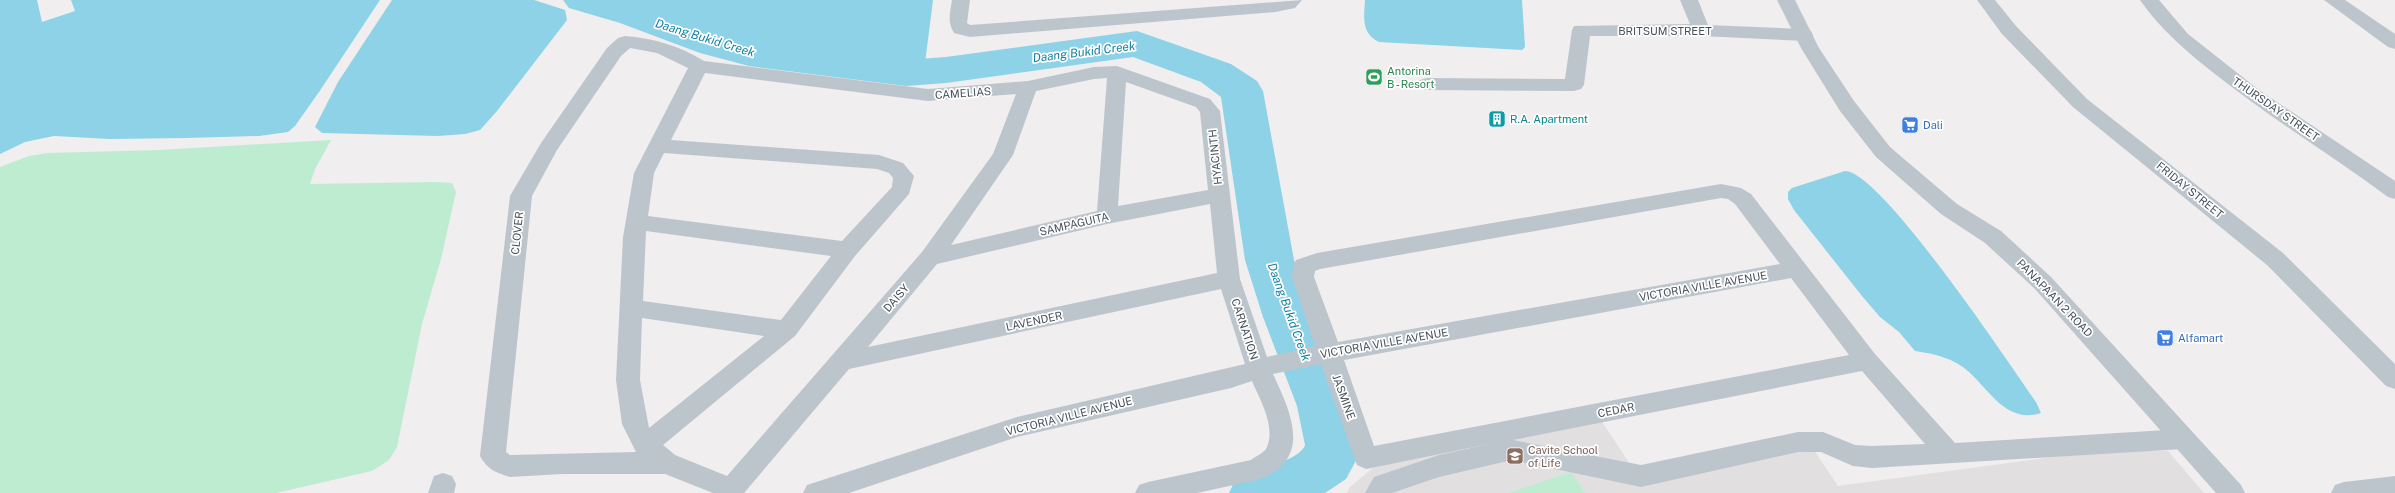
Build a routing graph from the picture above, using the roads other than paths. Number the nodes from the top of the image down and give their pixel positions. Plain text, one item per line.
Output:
1 (961, 0) edge
2 (1293, 0) edge
3 (1689, 0) edge
4 (1786, 0) edge
5 (1986, 0) edge
6 (2149, 0) edge
7 (2333, 0) edge
8 (1701, 30) junction
9 (1804, 36) junction
10 (625, 42) joint
11 (2395, 43) edge
12 (699, 66) junction
13 (1117, 72) junction
14 (1427, 84) dead end
15 (1028, 87) junction
16 (1211, 118) joint
17 (657, 146) junction
18 (2395, 192) edge
19 (1219, 195) junction
20 (1107, 216) junction
21 (637, 222) junction
22 (847, 250) junction
23 (930, 258) junction
24 (1798, 270) junction
25 (1228, 279) junction
26 (630, 308) junction
27 (787, 330) junction
28 (1323, 354) junction
29 (1867, 361) junction
30 (839, 362) junction
31 (1264, 368) junction
32 (2395, 379) edge
33 (2183, 439) junction
34 (645, 445) junction
35 (1949, 454) junction
36 (1366, 458) joint
37 (666, 463) junction
38 (1642, 485) edge
39 (2395, 487) edge
40 (732, 491) edge
41 (816, 493) edge
42 (1148, 493) edge
43 (1378, 493) edge
44 (2232, 493) edge
45 (2344, 493) edge

1 - 2 street
3 - 8 street
4 - 9 street, PANAPAAN 2 ROAD
5 - 32 street, FRIDAY STREET
6 - 18 street, THURSDAY STREET
7 - 11 street
8 - 9 street, BRITSUM STREET
8 - 14 street, BRITSUM STREET
9 - 33 street, PANAPAAN 2 ROAD
10 - 12 street, CAMELIAS
10 - 37 street, CLOVER
12 - 15 street, CAMELIAS
12 - 17 street
13 - 15 street, CAMELIAS
13 - 16 street, CAMELIAS
13 - 20 street
15 - 23 street, DAISY
16 - 19 street, HYACINTH
17 - 21 street
17 - 22 street
19 - 20 street, SAMPAGUITA
19 - 25 street, CARNATION
20 - 23 street, SAMPAGUITA
21 - 22 street
21 - 26 street
22 - 27 street
23 - 30 street, DAISY
24 - 28 street, VICTORIA VILLE AVENUE
24 - 28 street, JASMINE
24 - 29 street
25 - 30 street, LAVENDER
25 - 31 street, CARNATION
26 - 27 street
26 - 34 street
27 - 34 street
28 - 31 street, VICTORIA VILLE AVENUE
28 - 36 street, JASMINE
29 - 35 street
29 - 36 street, CEDAR
30 - 40 street, DAISY
31 - 41 street, VICTORIA VILLE AVENUE
31 - 42 street, CARNATION
33 - 35 street
33 - 44 street, PANAPAAN 2 ROAD
34 - 37 street
35 - 38 street
37 - 40 street
38 - 43 street
39 - 45 street

